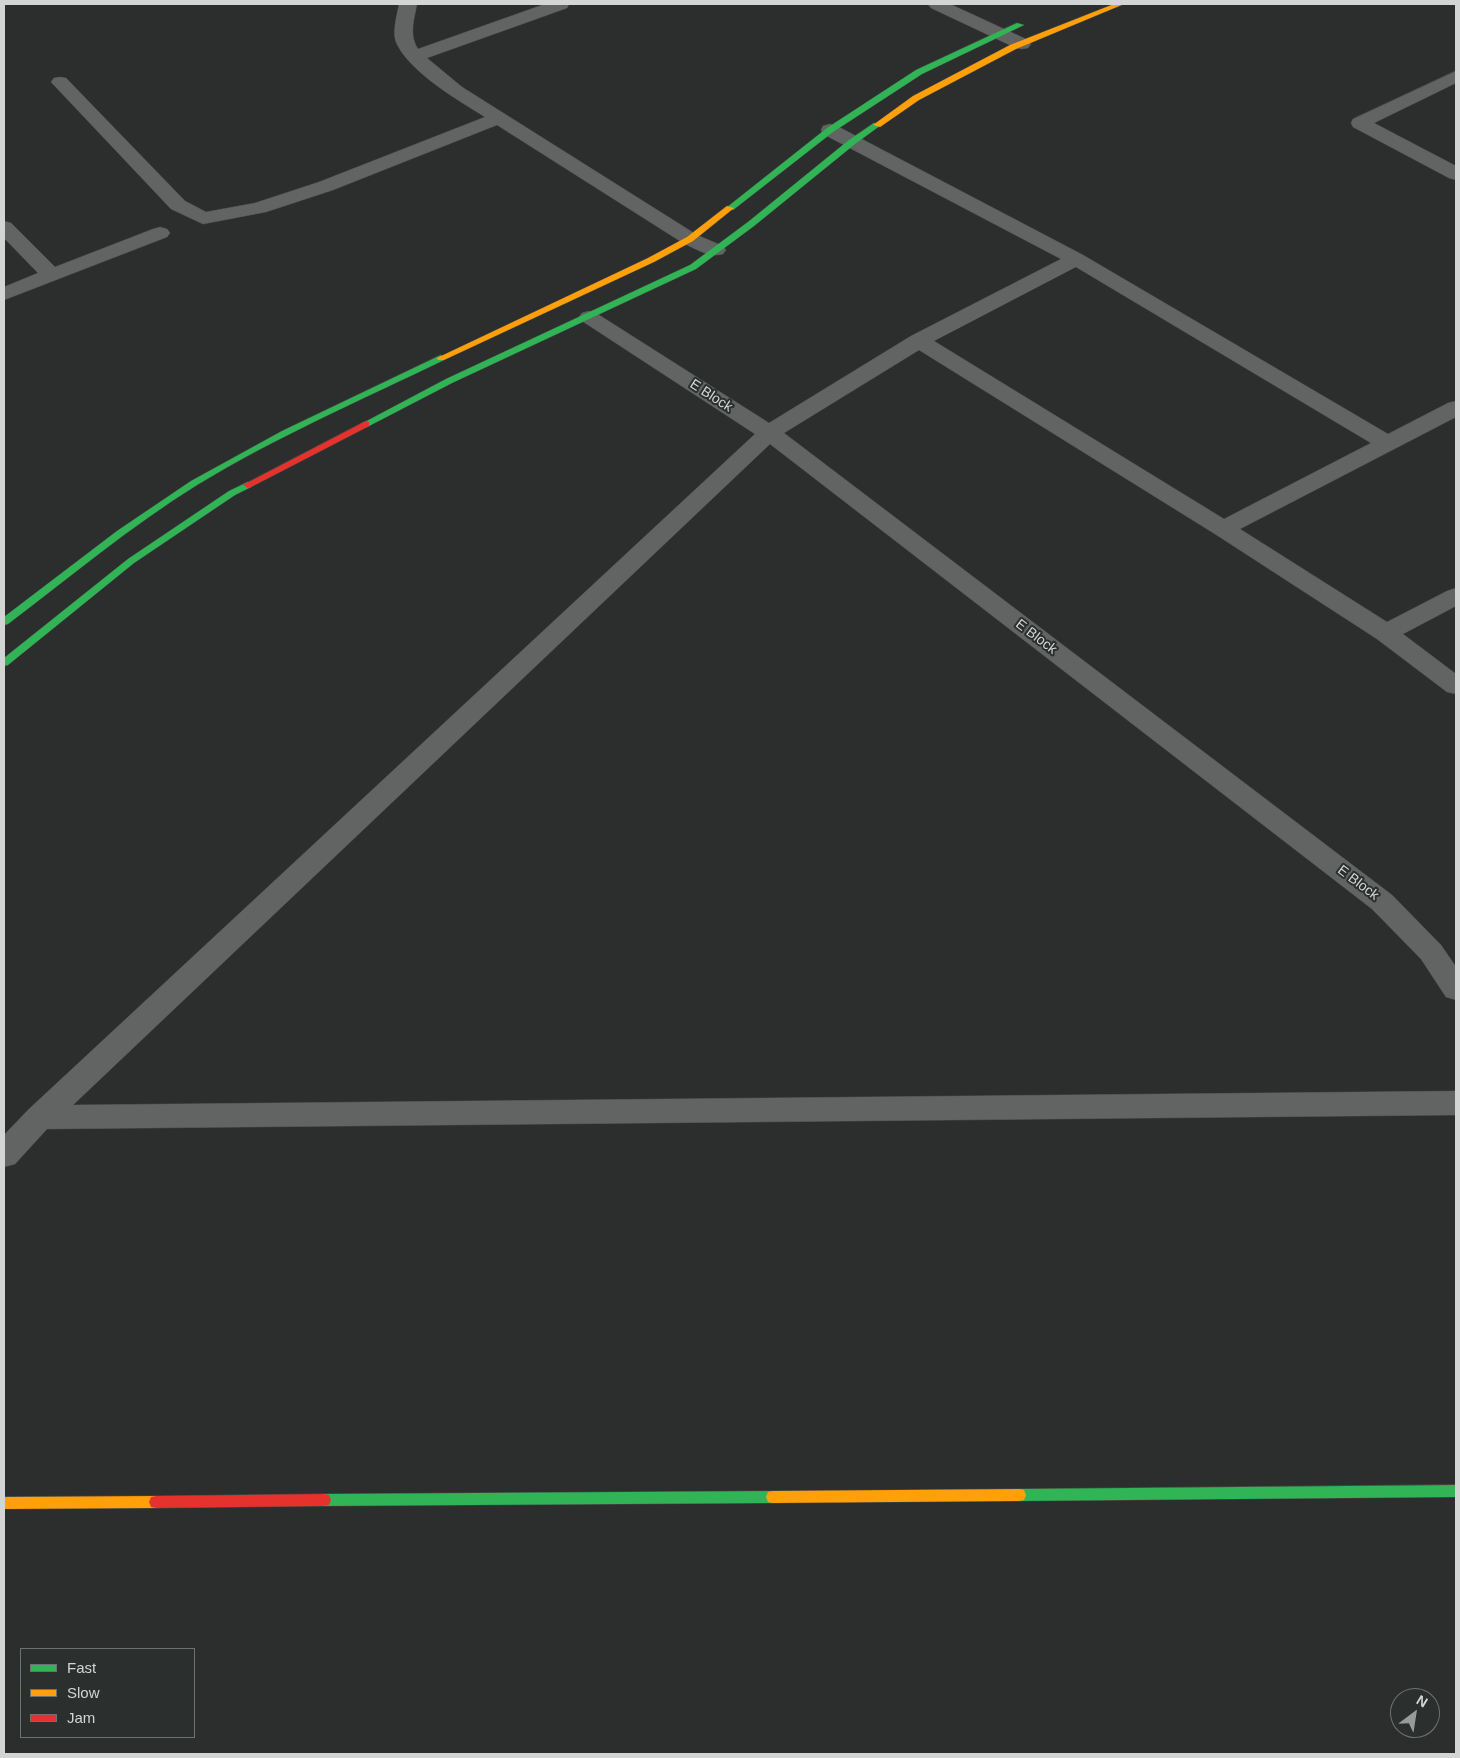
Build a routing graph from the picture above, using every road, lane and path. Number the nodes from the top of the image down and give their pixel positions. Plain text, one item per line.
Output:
1 (408, 4) edge
2 (562, 4) edge
3 (937, 4) edge
4 (1120, 4) edge
5 (1028, 22) dead end
6 (1000, 33) junction
7 (1022, 44) junction
8 (414, 57) junction
9 (1456, 76) edge
10 (60, 82) dead end
11 (499, 118) junction
12 (830, 130) junction
13 (852, 142) junction
14 (1456, 174) edge
15 (4, 227) edge
16 (160, 232) dead end
17 (690, 239) junction
18 (716, 250) junction
19 (1076, 259) junction
20 (51, 275) junction
21 (4, 294) edge
22 (589, 317) junction
23 (919, 341) junction
24 (1456, 408) edge
25 (768, 433) junction
26 (1387, 443) junction
27 (1223, 529) junction
28 (1456, 596) edge
29 (4, 622) edge
30 (1386, 633) junction
31 (4, 663) edge
32 (1456, 686) edge
33 (1456, 989) edge
34 (1456, 1103) edge
35 (40, 1117) junction
36 (4, 1155) edge
37 (1456, 1491) edge
38 (4, 1503) edge

1 - 8 street
2 - 8 street
3 - 6 street
4 - 7 street
5 - 6 street
6 - 7 street
6 - 12 street
7 - 13 street
8 - 11 street
9 - 14 street
10 - 11 street
11 - 17 street
12 - 13 street
12 - 17 street
13 - 18 street
13 - 19 street
15 - 20 street
16 - 20 street
17 - 18 street
17 - 29 street
18 - 22 street
19 - 23 street
19 - 26 street
20 - 21 street
22 - 25 street, E Block
22 - 31 street
23 - 25 street
23 - 27 street
24 - 26 street
25 - 33 street, E Block
25 - 35 street
26 - 27 street
27 - 30 street
28 - 30 street
30 - 32 street
34 - 35 street
35 - 36 street
37 - 38 street

